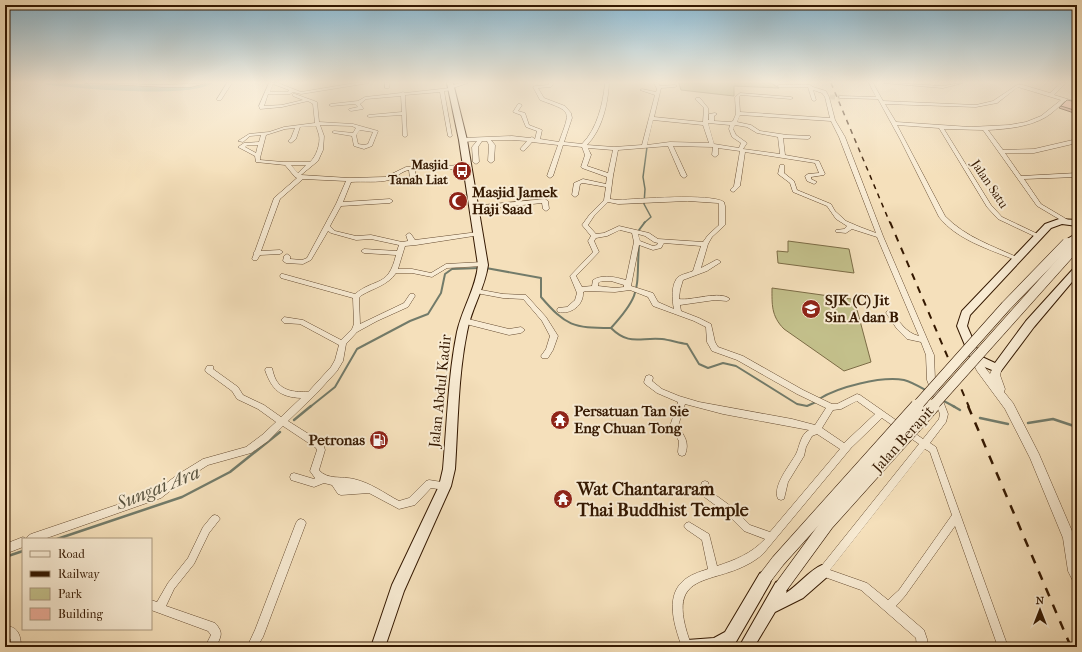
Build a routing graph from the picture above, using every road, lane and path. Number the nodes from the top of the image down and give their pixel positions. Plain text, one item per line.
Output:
1 (316, 113) edge
2 (399, 113) edge
3 (404, 113) edge
4 (446, 113) edge
5 (457, 113) edge
6 (521, 113) edge
7 (569, 113) edge
8 (601, 113) edge
9 (653, 113) edge
10 (706, 113) edge
11 (738, 113) edge
12 (744, 113) edge
13 (832, 113) edge
14 (888, 113) edge
15 (1048, 113) edge
16 (715, 114) dead end
17 (369, 116) dead end
18 (328, 117) dead end
19 (652, 118) junction
20 (833, 120) junction
21 (712, 122) junction
22 (324, 123) junction
23 (705, 123) junction
24 (733, 123) junction
25 (894, 123) junction
26 (317, 124) junction
27 (298, 126) junction
28 (940, 126) junction
29 (359, 128) junction
30 (985, 128) junction
31 (334, 132) dead end
32 (264, 134) junction
33 (354, 135) junction
34 (405, 136) dead end
35 (450, 136) dead end
36 (780, 136) junction
37 (808, 137) dead end
38 (481, 139) junction
39 (488, 139) junction
40 (463, 140) junction
41 (534, 140) junction
42 (241, 141) dead end
43 (290, 141) dead end
44 (1077, 141) edge
45 (260, 143) junction
46 (561, 143) junction
47 (670, 144) junction
48 (584, 145) junction
49 (714, 145) junction
50 (644, 146) junction
51 (616, 148) junction
52 (523, 149) dead end
53 (742, 150) junction
54 (1002, 152) junction
55 (715, 155) dead end
56 (258, 156) junction
57 (783, 157) junction
58 (491, 161) dead end
59 (476, 162) dead end
60 (285, 163) junction
61 (311, 164) junction
62 (782, 166) dead end
63 (467, 167) junction
64 (412, 169) junction
65 (1077, 175) edge
66 (299, 176) junction
67 (550, 176) dead end
68 (610, 176) junction
69 (684, 176) dead end
70 (1020, 178) junction
71 (413, 179) dead end
72 (349, 180) junction
73 (814, 182) dead end
74 (608, 186) junction
75 (733, 190) dead end
76 (575, 195) dead end
77 (607, 200) junction
78 (390, 201) dead end
79 (339, 204) junction
80 (474, 208) junction
81 (546, 209) dead end
82 (1066, 221) junction
83 (1077, 223) edge
84 (1051, 224) junction
85 (327, 227) junction
86 (850, 227) junction
87 (838, 231) dead end
88 (1077, 231) edge
89 (636, 233) junction
90 (478, 234) junction
91 (409, 235) dead end
92 (594, 236) junction
93 (880, 236) junction
94 (1038, 236) junction
95 (637, 242) junction
96 (662, 242) junction
97 (416, 243) junction
98 (1074, 243) edge
99 (402, 244) junction
100 (705, 244) junction
101 (364, 250) dead end
102 (280, 252) dead end
103 (400, 253) junction
104 (288, 256) dead end
105 (1016, 259) junction
106 (718, 262) dead end
107 (482, 267) junction
108 (1077, 270) edge
109 (394, 271) junction
110 (696, 273) junction
111 (283, 276) dead end
112 (630, 286) junction
113 (594, 289) junction
114 (580, 290) junction
115 (476, 291) junction
116 (412, 296) dead end
117 (356, 297) junction
118 (728, 299) dead end
119 (676, 303) junction
120 (560, 310) dead end
121 (678, 312) junction
122 (889, 313) dead end
123 (284, 320) dead end
124 (464, 321) junction
125 (355, 330) junction
126 (521, 330) dead end
127 (924, 340) junction
128 (343, 343) junction
129 (545, 356) dead end
130 (976, 359) junction
131 (210, 368) dead end
132 (997, 368) junction
133 (269, 370) dead end
134 (649, 378) dead end
135 (310, 395) junction
136 (1004, 398) junction
137 (683, 400) junction
138 (831, 407) junction
139 (881, 414) junction
140 (283, 422) junction
141 (817, 429) junction
142 (924, 443) junction
143 (845, 448) junction
144 (682, 452) dead end
145 (294, 477) dead end
146 (322, 479) junction
147 (705, 485) dead end
148 (445, 486) junction
149 (782, 496) dead end
150 (956, 517) junction
151 (215, 519) dead end
152 (301, 523) dead end
153 (689, 526) dead end
154 (34, 538) edge
155 (772, 538) junction
156 (1073, 540) edge
157 (22, 542) edge
158 (5, 549) edge
159 (713, 572) junction
160 (822, 572) junction
161 (1077, 577) edge
162 (155, 606) edge
163 (770, 606) junction
164 (889, 606) junction
165 (5, 631) edge
166 (727, 642) edge
167 (16, 647) edge
168 (210, 647) edge
169 (252, 647) edge
170 (378, 647) edge
171 (687, 647) edge
172 (746, 647) edge
173 (922, 647) edge
174 (1003, 647) edge

1 - 26 street
2 - 17 street
3 - 34 street
4 - 35 street
5 - 40 main road, Jalan Abdul Kadir
6 - 41 street
7 - 46 street
8 - 48 street
9 - 19 street
10 - 23 street
11 - 24 street
12 - 20 street
13 - 20 street
14 - 25 street
15 - 30 street
16 - 21 street
18 - 22 street
19 - 23 street
19 - 50 street
20 - 93 street
21 - 23 street
21 - 24 street
22 - 26 street
22 - 29 street
23 - 49 street
24 - 36 street
24 - 53 street
25 - 28 street
25 - 105 street
26 - 27 street
26 - 61 street
27 - 32 street
27 - 43 street
28 - 30 street
28 - 94 street, Jalan Satu
29 - 33 street
29 - 33 street
30 - 54 street
31 - 33 street
32 - 42 street
32 - 45 street
36 - 37 street
36 - 57 street
38 - 39 street
38 - 40 street
38 - 59 street
39 - 41 street
39 - 58 street
40 - 63 main road, Jalan Abdul Kadir
41 - 46 street
41 - 52 street
44 - 54 street
45 - 56 street
45 - 56 street
46 - 48 street
46 - 67 street
47 - 49 street
47 - 50 street
47 - 69 street
48 - 51 street
48 - 68 street
49 - 53 street
49 - 55 street
50 - 51 street
51 - 68 street
53 - 57 street
53 - 75 street
54 - 70 street
56 - 60 street
57 - 73 street
60 - 61 street
60 - 66 street
61 - 66 street
62 - 86 street
63 - 64 street
63 - 80 main road, Jalan Abdul Kadir
64 - 71 street
64 - 72 street
65 - 70 street
66 - 72 street
66 - 102 street
68 - 74 street
70 - 82 street
72 - 79 street
74 - 76 street
74 - 77 street
77 - 92 street
77 - 100 street
78 - 79 street
79 - 85 street
80 - 81 street
80 - 90 main road, Jalan Abdul Kadir
82 - 83 main road
82 - 84 main road
84 - 88 main road
84 - 94 main road
85 - 99 street
85 - 104 street
86 - 87 street
86 - 93 street
89 - 92 street
89 - 95 street
89 - 96 street
90 - 97 street
90 - 107 main road, Jalan Abdul Kadir
91 - 97 street
92 - 114 street
93 - 127 street
94 - 105 main road
95 - 96 street
95 - 112 street
96 - 100 street
97 - 99 street
98 - 163 main road, Jalan Berapit, bridge
98 - 166 main road, bridge
99 - 103 street
100 - 110 street
101 - 103 street
103 - 109 street
105 - 130 main road
106 - 110 street
107 - 109 street
107 - 115 main road, Jalan Abdul Kadir
108 - 132 main road
109 - 117 street
110 - 119 street
111 - 117 street
112 - 113 street
112 - 113 street
112 - 121 street
113 - 114 street
114 - 120 street
115 - 124 main road, Jalan Abdul Kadir
115 - 129 street
116 - 125 street
117 - 125 street
118 - 119 street
119 - 121 street
121 - 138 street
122 - 127 street
123 - 128 street
124 - 126 street
124 - 148 main road, Jalan Abdul Kadir
125 - 128 street
127 - 142 street
128 - 135 street
130 - 132 main road
130 - 136 street
131 - 140 street
132 - 136 street
133 - 135 street
134 - 137 street
135 - 140 street
136 - 156 street
137 - 141 street
137 - 144 street
138 - 139 street
138 - 141 street
139 - 142 street
139 - 143 street
140 - 146 street
140 - 154 street
141 - 143 street
141 - 149 street
142 - 150 street
142 - 160 street
143 - 155 street
145 - 146 street
146 - 148 street
147 - 155 street
148 - 170 main road, Jalan Abdul Kadir
150 - 164 street
150 - 174 street
151 - 162 street
152 - 169 street
153 - 159 street
155 - 159 street
156 - 161 street
157 - 158 street
159 - 171 street
160 - 163 main road
160 - 164 street
162 - 168 street
163 - 172 main road, Jalan Berapit
164 - 173 street
165 - 167 street
166 - 171 main road

